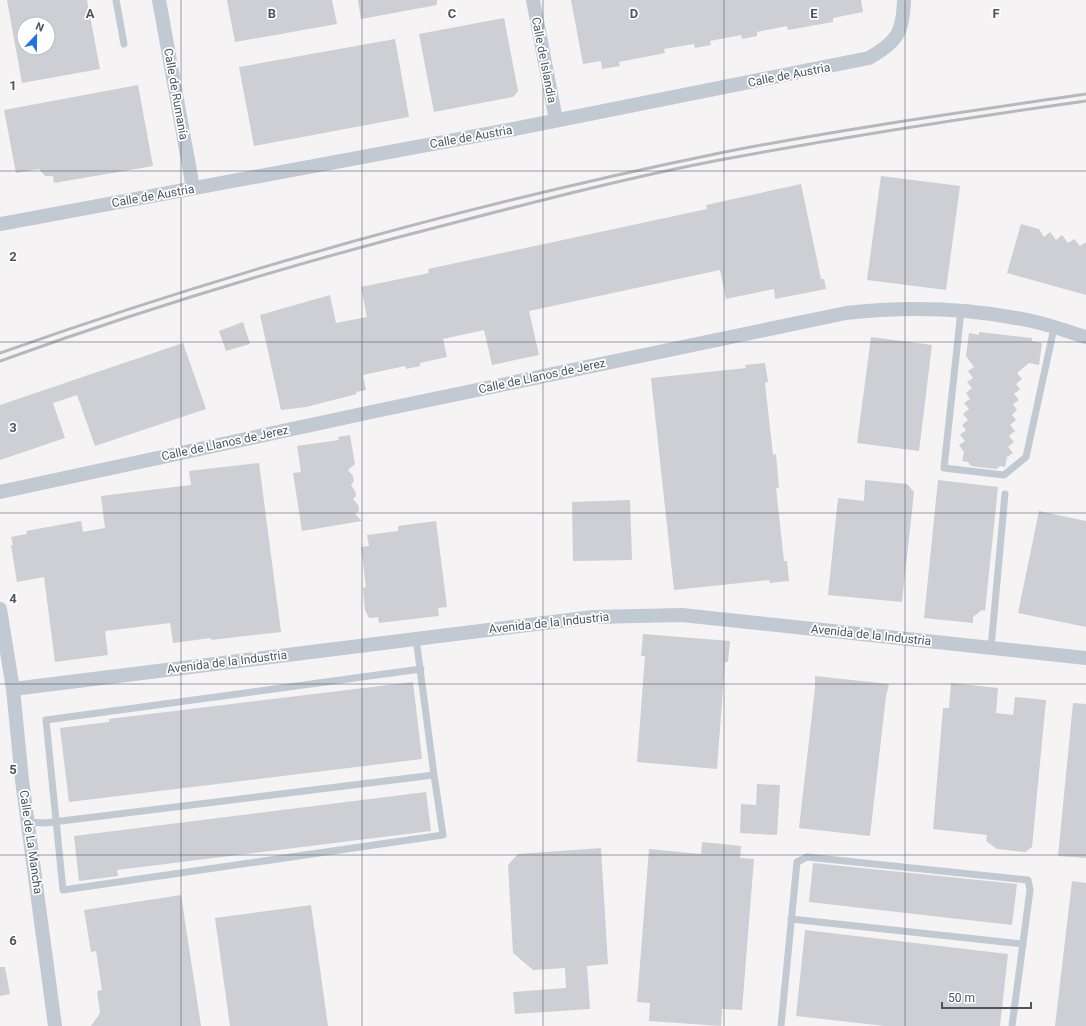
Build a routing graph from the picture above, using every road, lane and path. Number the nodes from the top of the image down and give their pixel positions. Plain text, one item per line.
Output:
1 (116, 0) edge
2 (159, 0) edge
3 (533, 0) edge
4 (904, 0) edge
5 (124, 44) dead end
6 (556, 120) junction
7 (193, 188) junction
8 (0, 224) edge
9 (961, 311) junction
10 (1054, 328) junction
11 (1086, 337) edge
12 (0, 492) edge
13 (1005, 494) dead end
14 (0, 609) edge
15 (416, 638) junction
16 (991, 648) junction
17 (1086, 658) edge
18 (421, 669) junction
19 (13, 689) junction
20 (434, 775) junction
21 (28, 822) junction
22 (55, 822) junction
23 (791, 919) junction
24 (1023, 944) junction
25 (56, 1026) edge
26 (781, 1026) edge
27 (1012, 1026) edge

1 - 5 lane
2 - 7 street, Calle de Rumanía
3 - 6 street, Calle de Islandia
4 - 6 street, Calle de Austria
6 - 7 street, Calle de Austria
7 - 8 street, Calle de Austria
9 - 10 street, Calle de Llanos de Jerez
9 - 10 lane
9 - 12 street, Calle de Llanos de Jerez
10 - 11 street, Calle de Llanos de Jerez
13 - 16 lane
14 - 19 street, Calle de La Mancha
15 - 16 street, Avenida de la Industria
15 - 18 lane
15 - 19 street, Avenida de la Industria
16 - 17 street, Avenida de la Industria
18 - 20 lane
18 - 22 lane
19 - 21 street, Calle de La Mancha
20 - 22 lane
20 - 22 lane
21 - 22 lane
21 - 25 street, Calle de La Mancha
23 - 24 lane
23 - 24 lane
23 - 26 lane
24 - 27 lane

